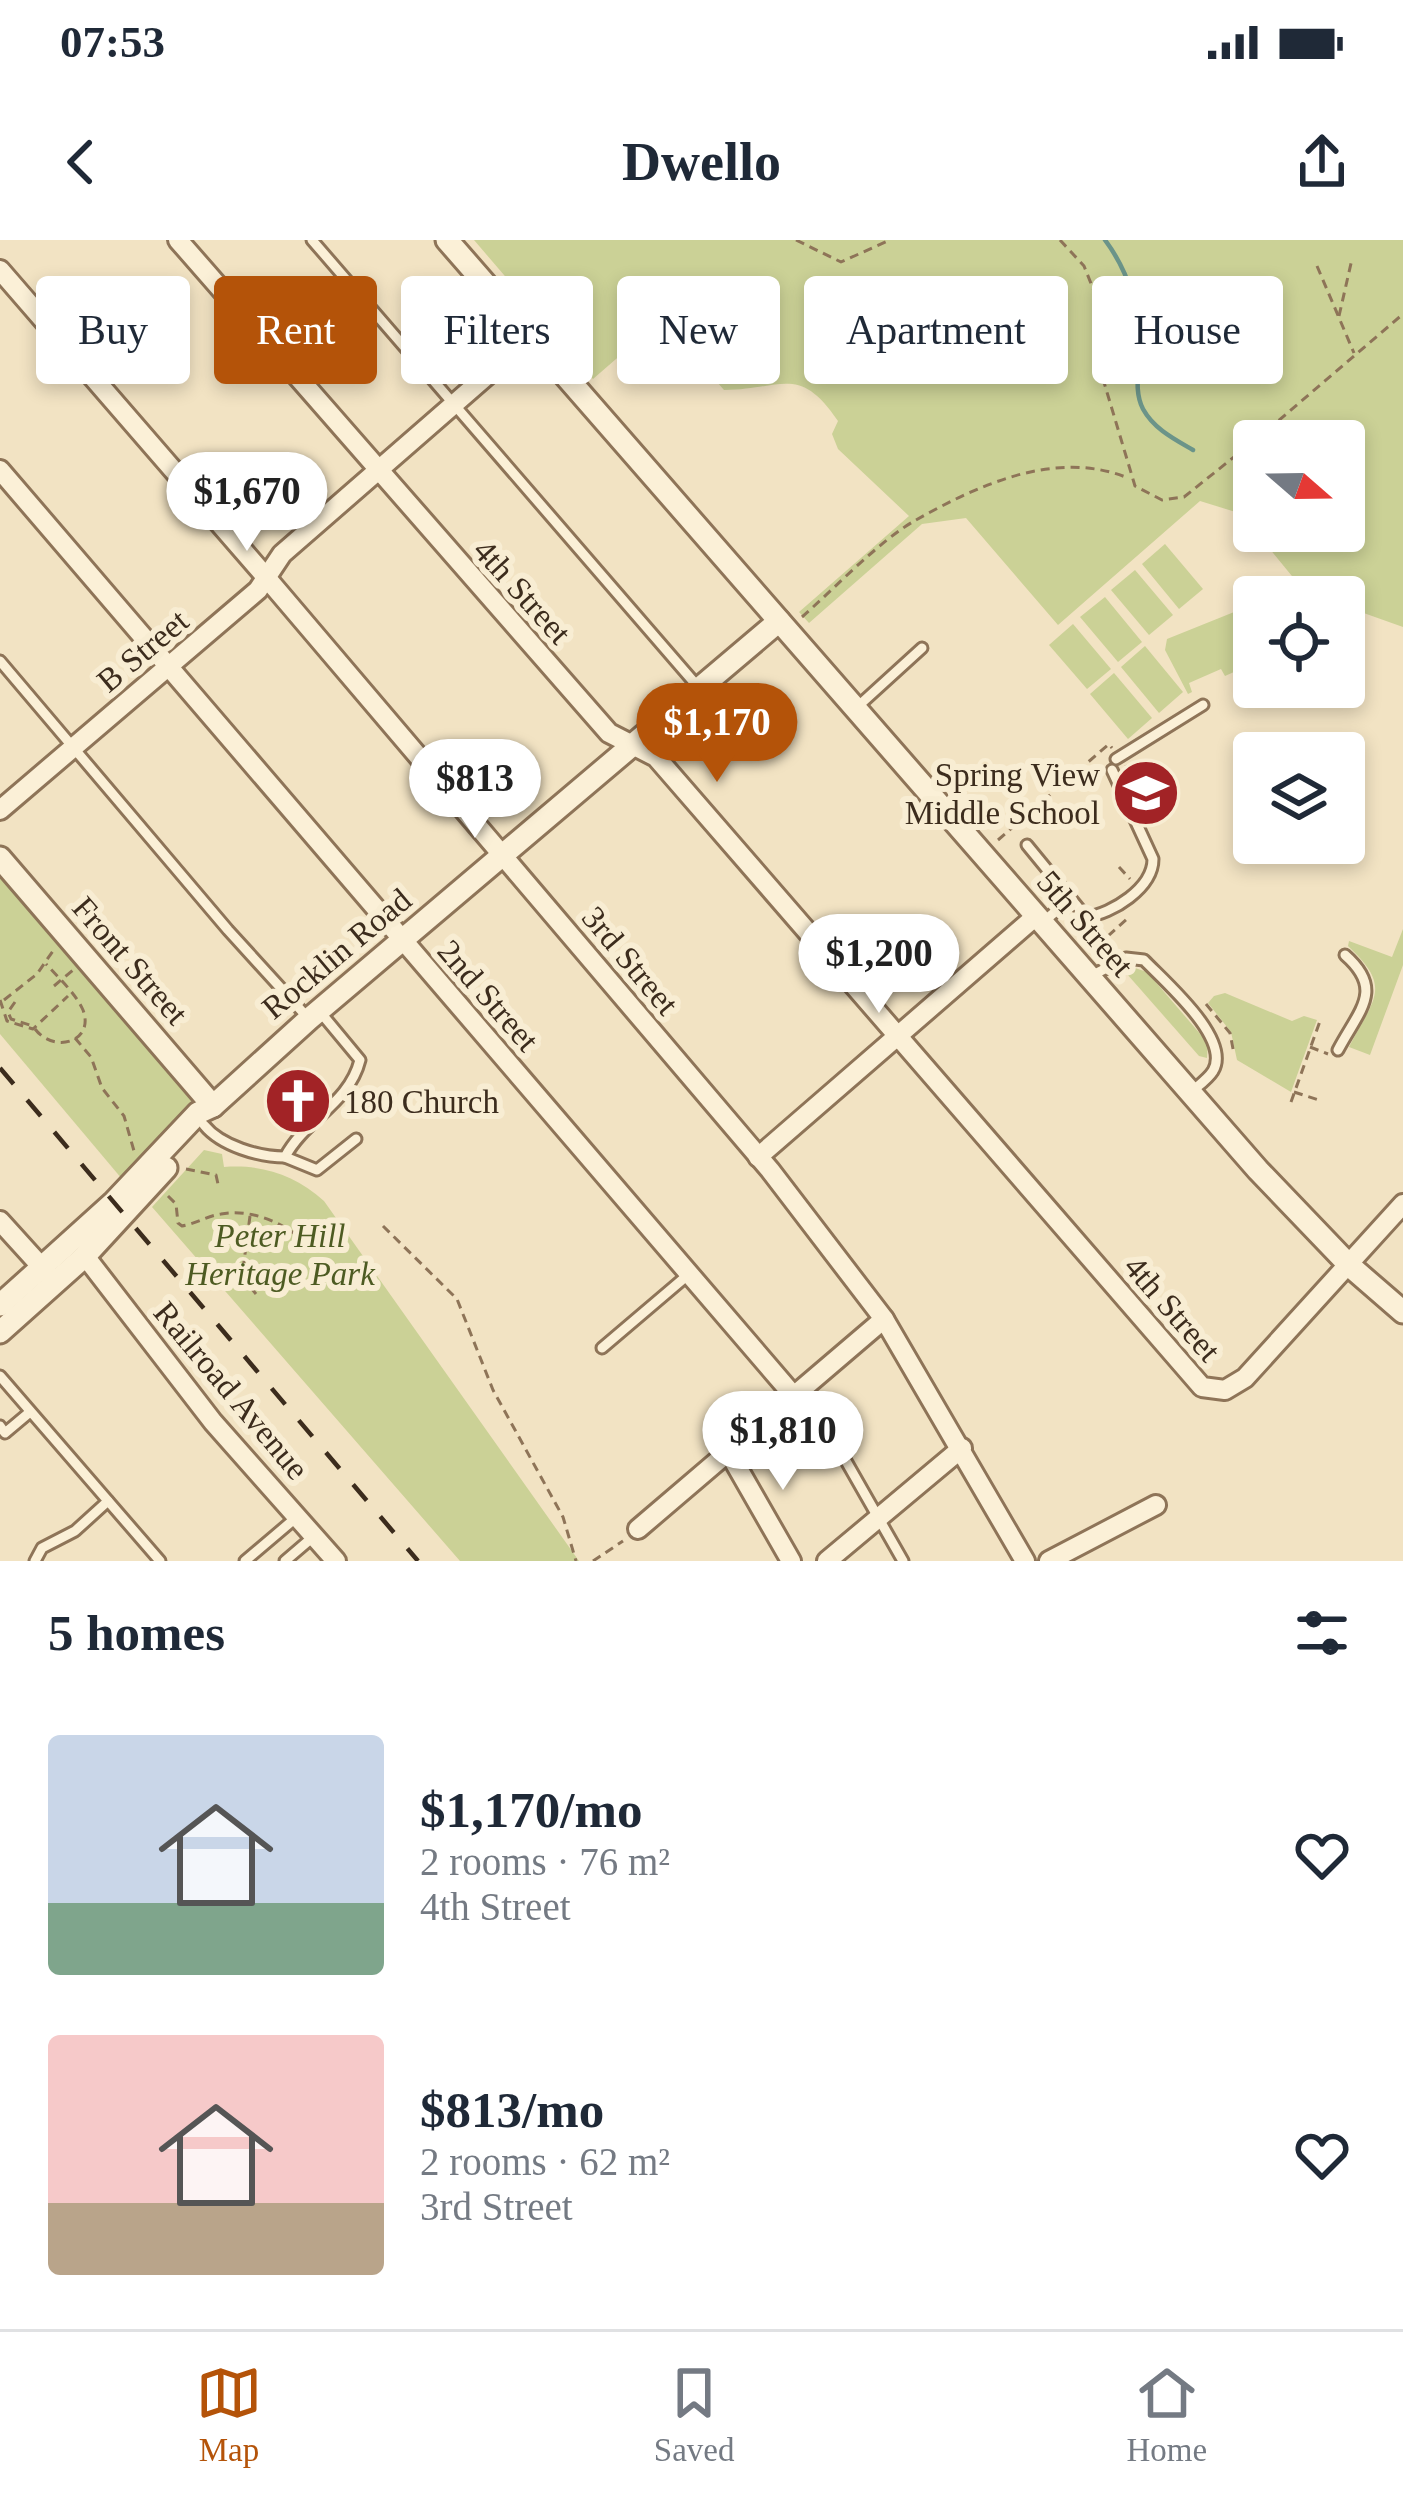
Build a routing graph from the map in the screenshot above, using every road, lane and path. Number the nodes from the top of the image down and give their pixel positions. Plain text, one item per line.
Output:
1 (178, 240) edge
2 (312, 240) edge
3 (447, 240) edge
4 (796, 240) edge
5 (890, 240) edge
6 (1060, 240) edge
7 (1352, 260) dead end
8 (1317, 266) dead end
9 (0, 270) edge
10 (477, 276) edge
11 (1403, 314) edge
12 (1339, 318) junction
13 (1355, 355) junction
14 (477, 384) edge
15 (573, 384) edge
16 (453, 405) junction
17 (1279, 420) edge
18 (1233, 458) edge
19 (0, 470) edge
20 (376, 471) junction
21 (1130, 479) junction
22 (265, 576) junction
23 (790, 619) junction
24 (922, 647) dead end
25 (0, 661) edge
26 (169, 666) junction
27 (699, 688) junction
28 (1204, 705) dead end
29 (855, 709) junction
30 (73, 746) junction
31 (630, 746) junction
32 (1116, 762) junction
33 (1136, 787) dead end
34 (0, 810) edge
35 (997, 842) dead end
36 (1027, 844) dead end
37 (502, 855) junction
38 (0, 858) edge
39 (1119, 867) dead end
40 (1138, 888) junction
41 (1070, 898) junction
42 (1128, 918) dead end
43 (1039, 920) junction
44 (402, 940) junction
45 (1097, 946) dead end
46 (56, 947) dead end
47 (1345, 955) dead end
48 (46, 964) junction
49 (74, 969) dead end
50 (1089, 977) junction
51 (61, 981) junction
52 (55, 986) dead end
53 (11, 993) junction
54 (70, 994) junction
55 (1, 1001) edge
56 (1206, 1004) dead end
57 (314, 1015) junction
58 (1320, 1022) dead end
59 (35, 1028) junction
60 (897, 1036) junction
61 (75, 1038) junction
62 (1310, 1047) junction
63 (1337, 1053) joint
64 (1234, 1054) dead end
65 (1294, 1092) junction
66 (1190, 1093) junction
67 (1319, 1100) dead end
68 (1291, 1102) dead end
69 (208, 1116) junction
70 (356, 1139) dead end
71 (285, 1157) junction
72 (758, 1157) junction
73 (144, 1159) dead end
74 (182, 1167) dead end
75 (153, 1183) junction
76 (218, 1184) dead end
77 (220, 1204) dead end
78 (1403, 1204) edge
79 (223, 1213) junction
80 (250, 1214) junction
81 (0, 1220) edge
82 (383, 1226) dead end
83 (298, 1236) dead end
84 (85, 1256) junction
85 (1350, 1266) junction
86 (688, 1274) junction
87 (49, 1275) junction
88 (256, 1294) dead end
89 (3, 1297) edge
90 (1403, 1312) edge
91 (884, 1319) junction
92 (0, 1332) edge
93 (602, 1348) dead end
94 (0, 1376) edge
95 (796, 1392) junction
96 (30, 1412) junction
97 (3, 1429) edge
98 (0, 1447) edge
99 (962, 1448) junction
100 (728, 1451) junction
101 (108, 1501) junction
102 (1156, 1504) dead end
103 (298, 1516) junction
104 (879, 1517) junction
105 (638, 1529) joint
106 (315, 1536) junction
107 (35, 1561) edge
108 (160, 1561) edge
109 (245, 1561) edge
110 (285, 1561) edge
111 (336, 1561) edge
112 (576, 1561) edge
113 (593, 1561) edge
114 (791, 1561) edge
115 (827, 1561) edge
116 (903, 1561) edge
117 (1025, 1561) edge
118 (1048, 1561) edge

1 - 20 street, 4th Street
2 - 16 lane
3 - 10 street, 5th Street
4 - 5 path
6 - 21 path
7 - 12 path
8 - 12 path
9 - 22 street, 3rd Street
11 - 13 path
12 - 13 path
13 - 17 path
14 - 16 street, B Street
15 - 23 street, 5th Street
16 - 20 street, B Street
16 - 27 lane
18 - 21 path
19 - 26 street, 2nd Street
20 - 22 street, B Street
20 - 31 street, 4th Street
21 - 23 path
22 - 26 street, B Street
22 - 37 street, 3rd Street
23 - 27 street, Rocklin Road
23 - 29 street, 5th Street
24 - 29 lane
25 - 30 lane
26 - 30 street, B Street
26 - 44 street, 2nd Street
27 - 31 street, Rocklin Road
28 - 32 lane
29 - 43 street, 5th Street
30 - 34 street, B Street
30 - 57 lane
31 - 37 street, Rocklin Road
31 - 60 street, 4th Street
32 - 33 path
32 - 35 path
32 - 40 lane
36 - 41 lane
37 - 44 street, Rocklin Road
37 - 72 street, 3rd Street
38 - 69 street, Front Street
39 - 40 path
40 - 41 lane
41 - 43 lane
42 - 45 path
43 - 50 street, 5th Street
43 - 60 street
44 - 57 street, Rocklin Road
44 - 86 street, 2nd Street
46 - 48 path
47 - 63 lane
48 - 51 path
48 - 53 path
49 - 51 path
50 - 66 street, 5th Street
50 - 66 lane
51 - 52 path
51 - 54 path
53 - 55 path
53 - 59 path
54 - 59 path
54 - 61 path
55 - 59 path
56 - 64 path
57 - 69 street, Rocklin Road
57 - 71 lane
58 - 62 path
59 - 61 path
60 - 72 street
60 - 85 street, 4th Street
61 - 73 path
62 - 63 path
62 - 65 path
65 - 67 path
65 - 68 path
66 - 85 street, 5th Street
69 - 71 lane
69 - 75 street, Rocklin Road
69 - 87 street, Rocklin Road
70 - 71 lane
72 - 91 street, 3rd Street
74 - 76 path
75 - 79 path
75 - 84 street, Rocklin Road
77 - 79 path
78 - 85 street
79 - 80 path
80 - 83 path
80 - 88 path
81 - 87 street
82 - 112 path
84 - 87 street, Rocklin Road
84 - 103 street, Railroad Avenue
85 - 90 street, 5th Street
86 - 93 lane
86 - 95 street, 2nd Street
87 - 89 street, Rocklin Road
87 - 92 street, Rocklin Road
91 - 95 street
91 - 99 street, 3rd Street
94 - 96 lane
95 - 100 street
95 - 104 lane
96 - 97 lane
96 - 101 lane
97 - 98 lane
99 - 104 street
99 - 117 street, 3rd Street
100 - 105 street
100 - 114 street
101 - 107 lane
101 - 108 lane
102 - 118 street
103 - 106 street, Railroad Avenue
103 - 109 lane
104 - 115 street
104 - 116 lane
105 - 113 path
106 - 110 lane
106 - 111 street, Railroad Avenue

